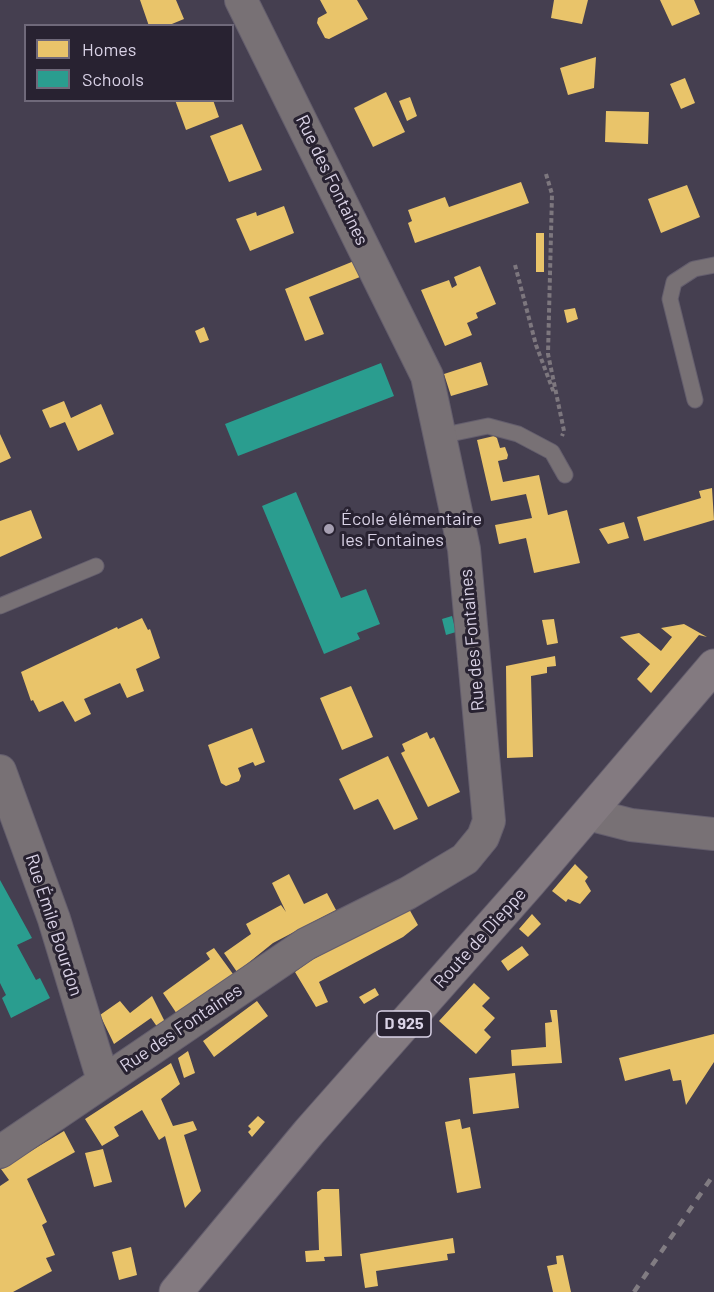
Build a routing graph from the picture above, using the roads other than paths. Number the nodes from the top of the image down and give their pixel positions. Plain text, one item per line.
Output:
1 (241, 0) edge
2 (714, 265) edge
3 (695, 400) dead end
4 (440, 436) junction
5 (565, 475) dead end
6 (96, 566) dead end
7 (0, 606) edge
8 (714, 666) edge
9 (0, 771) edge
10 (588, 814) junction
11 (714, 834) edge
12 (104, 1080) junction
13 (0, 1152) edge
14 (176, 1292) edge

1 - 4 street, Rue des Fontaines
2 - 3 lane
4 - 5 lane
4 - 12 street, Rue des Fontaines
6 - 7 lane
8 - 10 main road, Route de Dieppe / D 925
9 - 12 street, Rue Émile Bourdon
10 - 11 street
10 - 14 main road, Route de Dieppe / D 925
12 - 13 street, Rue des Fontaines

